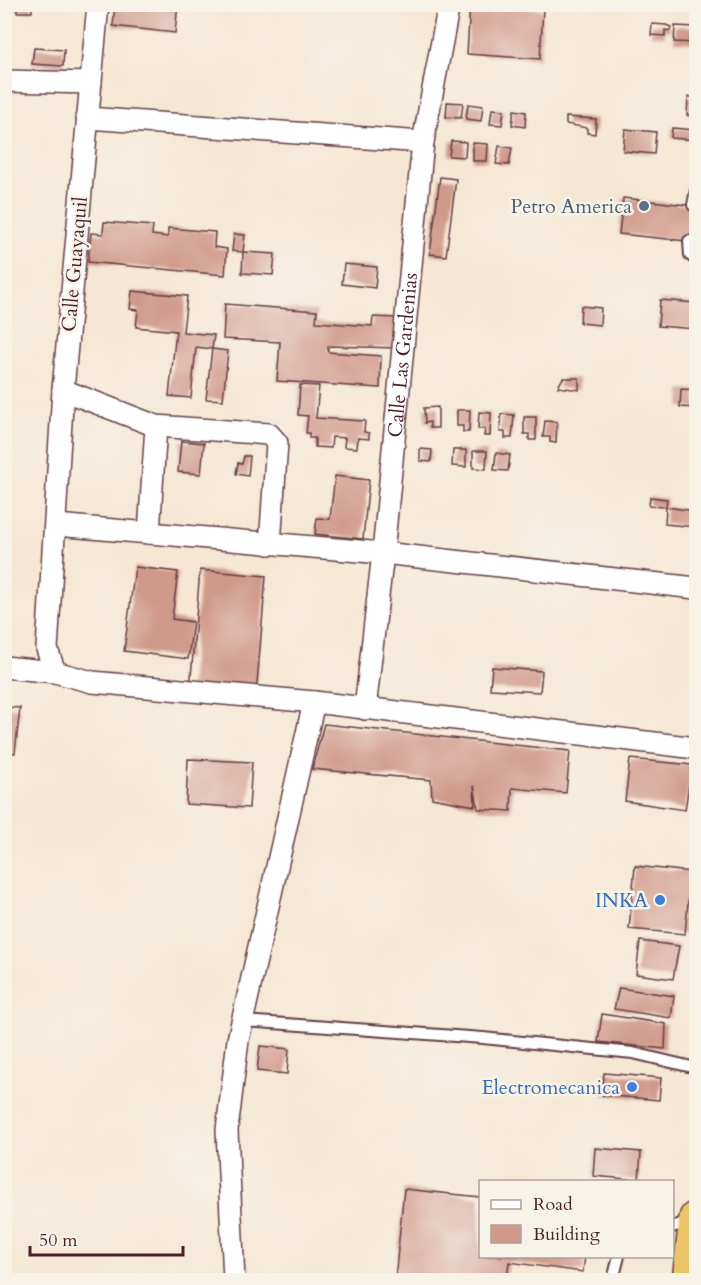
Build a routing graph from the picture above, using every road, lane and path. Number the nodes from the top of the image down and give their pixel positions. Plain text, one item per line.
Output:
1 (98, 4) edge
2 (449, 4) edge
3 (4, 81) edge
4 (91, 83) junction
5 (87, 118) junction
6 (423, 142) junction
7 (696, 190) edge
8 (693, 205) dead end
9 (689, 241) dead end
10 (696, 260) edge
11 (63, 390) junction
12 (156, 426) junction
13 (56, 525) junction
14 (149, 533) junction
15 (270, 544) junction
16 (383, 554) junction
17 (696, 588) edge
18 (4, 667) edge
19 (55, 672) junction
20 (314, 702) junction
21 (365, 709) junction
22 (696, 748) edge
23 (242, 1021) junction
24 (696, 1068) edge
25 (696, 1219) edge
26 (674, 1226) edge
27 (619, 1258) edge
28 (234, 1281) edge
29 (613, 1281) edge
30 (689, 1281) edge

1 - 4 street, Calle Guayaquil
2 - 6 street, Calle Las Gardenias
3 - 4 street
4 - 5 street, Calle Guayaquil
5 - 6 street
5 - 11 street, Calle Guayaquil
6 - 16 street, Calle Las Gardenias
7 - 8 lane
9 - 10 lane
11 - 12 street
11 - 13 street, Calle Guayaquil
12 - 14 street
12 - 15 street
13 - 14 street
13 - 19 street, Calle Guayaquil
14 - 15 street
15 - 16 street
16 - 17 street
16 - 21 street, Calle Las Gardenias
18 - 19 street
19 - 20 street
20 - 21 street
20 - 23 street
21 - 22 street
23 - 24 lane
23 - 28 street
25 - 26 lane
25 - 30 highway
27 - 29 lane

